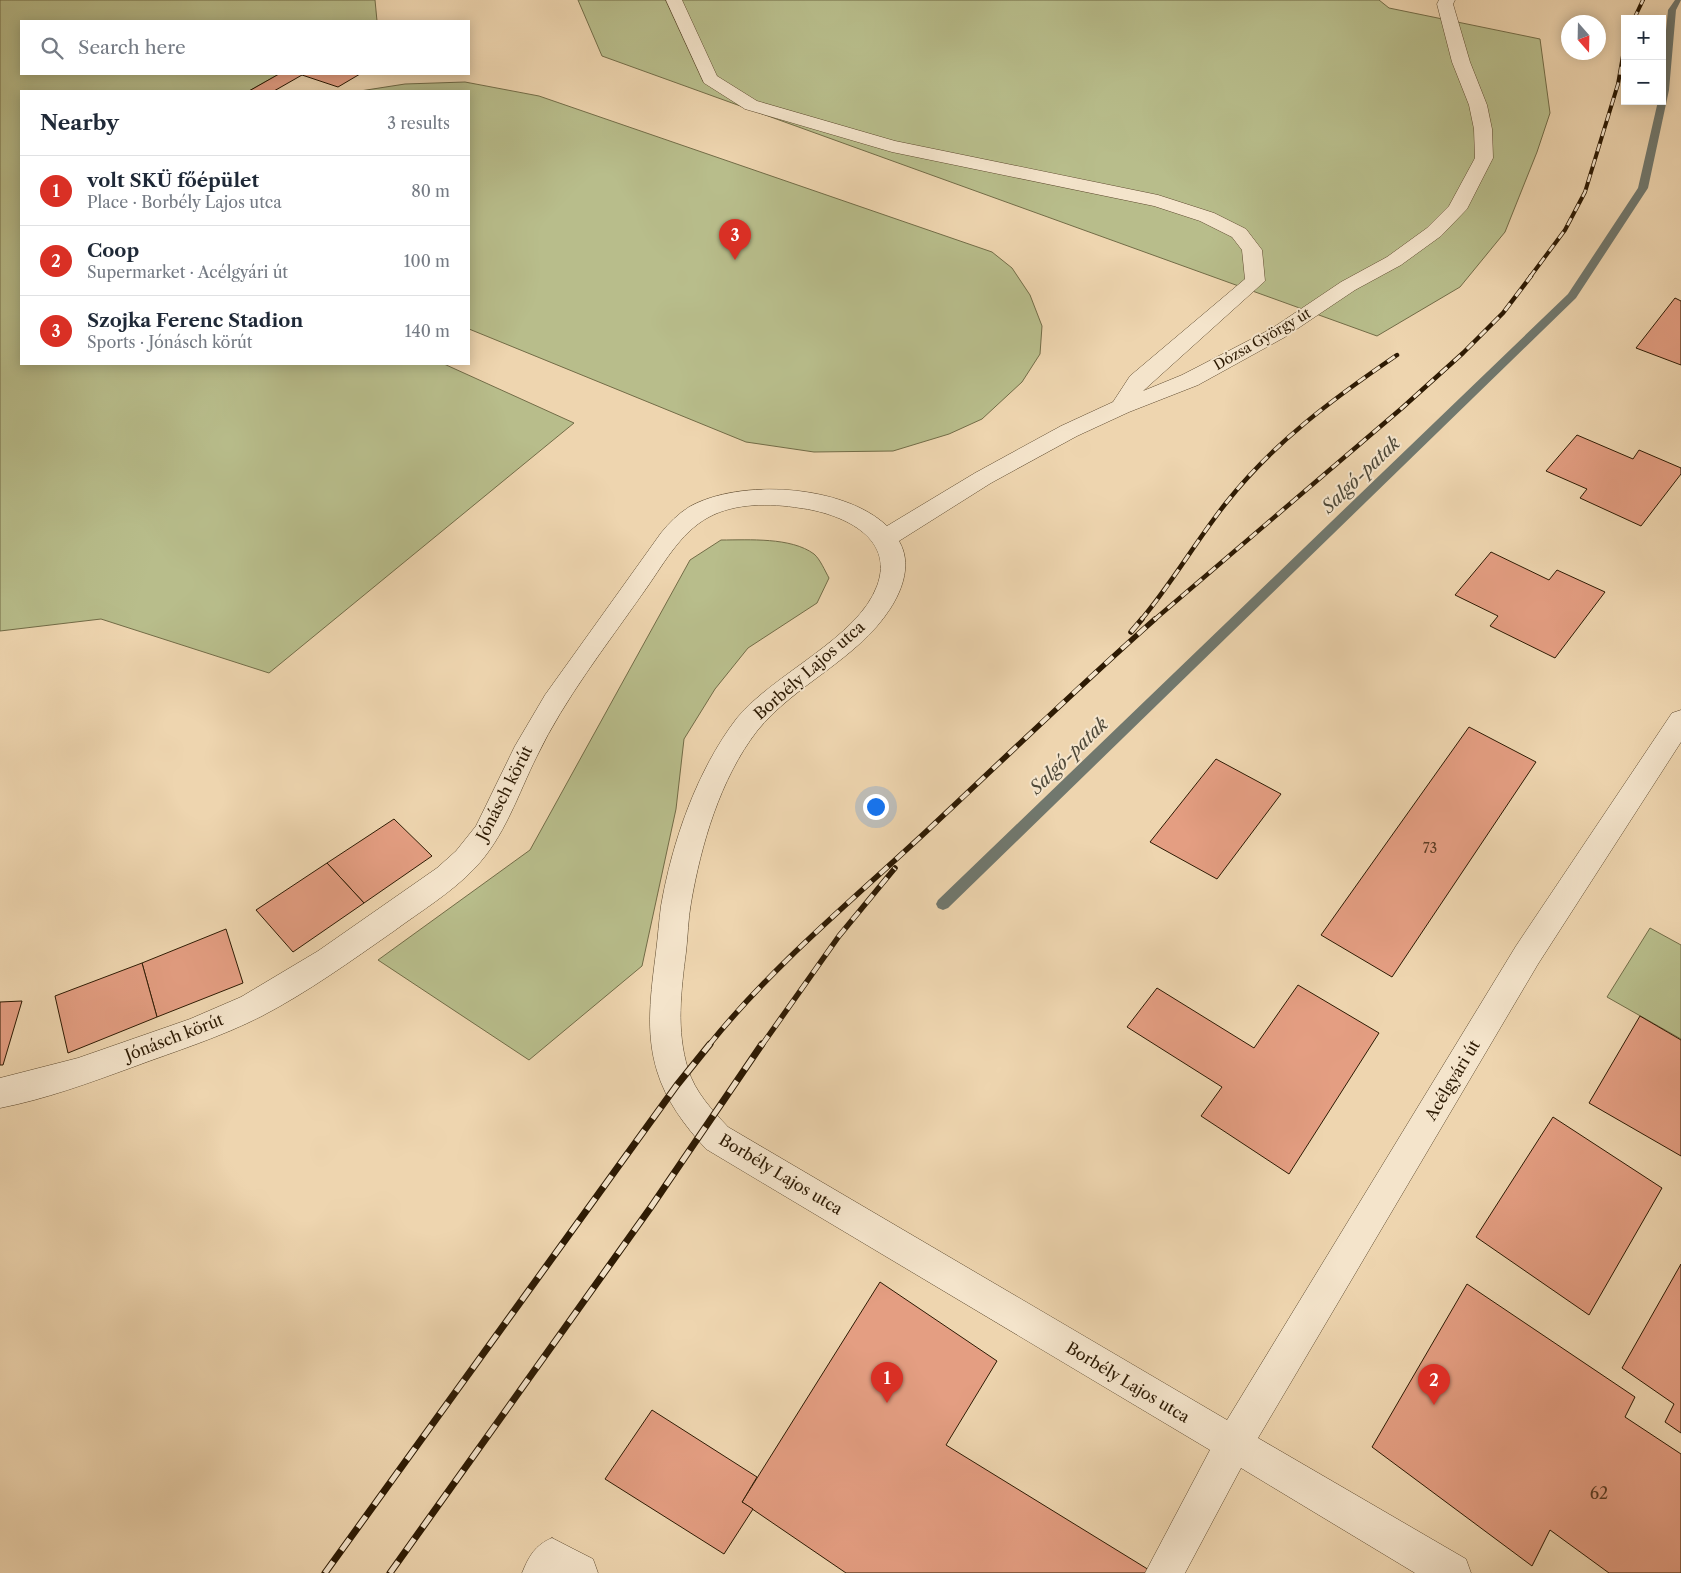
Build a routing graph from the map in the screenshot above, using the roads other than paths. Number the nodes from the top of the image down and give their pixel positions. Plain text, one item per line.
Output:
1 (674, 0) edge
2 (1447, 0) edge
3 (1121, 407) junction
4 (886, 538) junction
5 (1681, 720) edge
6 (0, 1093) edge
7 (1233, 1445) junction
8 (541, 1573) edge
9 (579, 1573) edge
10 (1164, 1573) edge
11 (1452, 1573) edge

1 - 3 street
2 - 3 street, Dózsa György út
3 - 4 street, Dózsa György út
4 - 6 street, Jónásch körút
4 - 7 street, Borbély Lajos utca
5 - 7 street, Acélgyári út
7 - 10 street, Acélgyári út
7 - 11 street, Borbély Lajos utca
8 - 9 street

